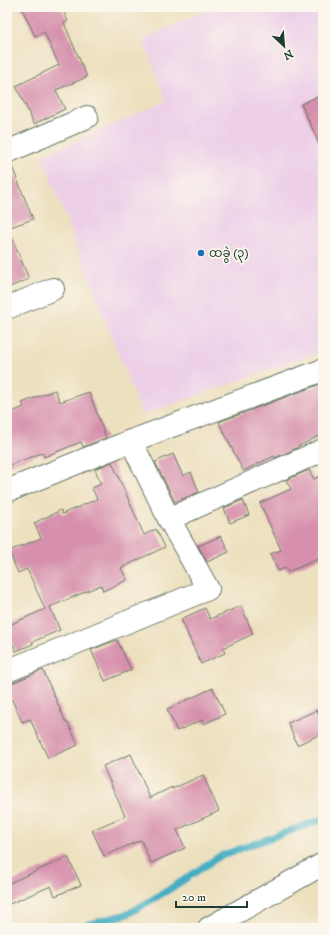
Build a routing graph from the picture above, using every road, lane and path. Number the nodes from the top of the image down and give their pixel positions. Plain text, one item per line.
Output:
1 (87, 117) dead end
2 (7, 152) edge
3 (53, 289) dead end
4 (7, 308) edge
5 (323, 370) edge
6 (131, 441) junction
7 (323, 450) edge
8 (7, 491) edge
9 (169, 519) junction
10 (7, 671) edge
11 (323, 864) edge
12 (209, 928) edge

1 - 2 street
3 - 4 street
5 - 6 street
6 - 8 street
6 - 9 street
7 - 9 street
9 - 10 street
11 - 12 street

